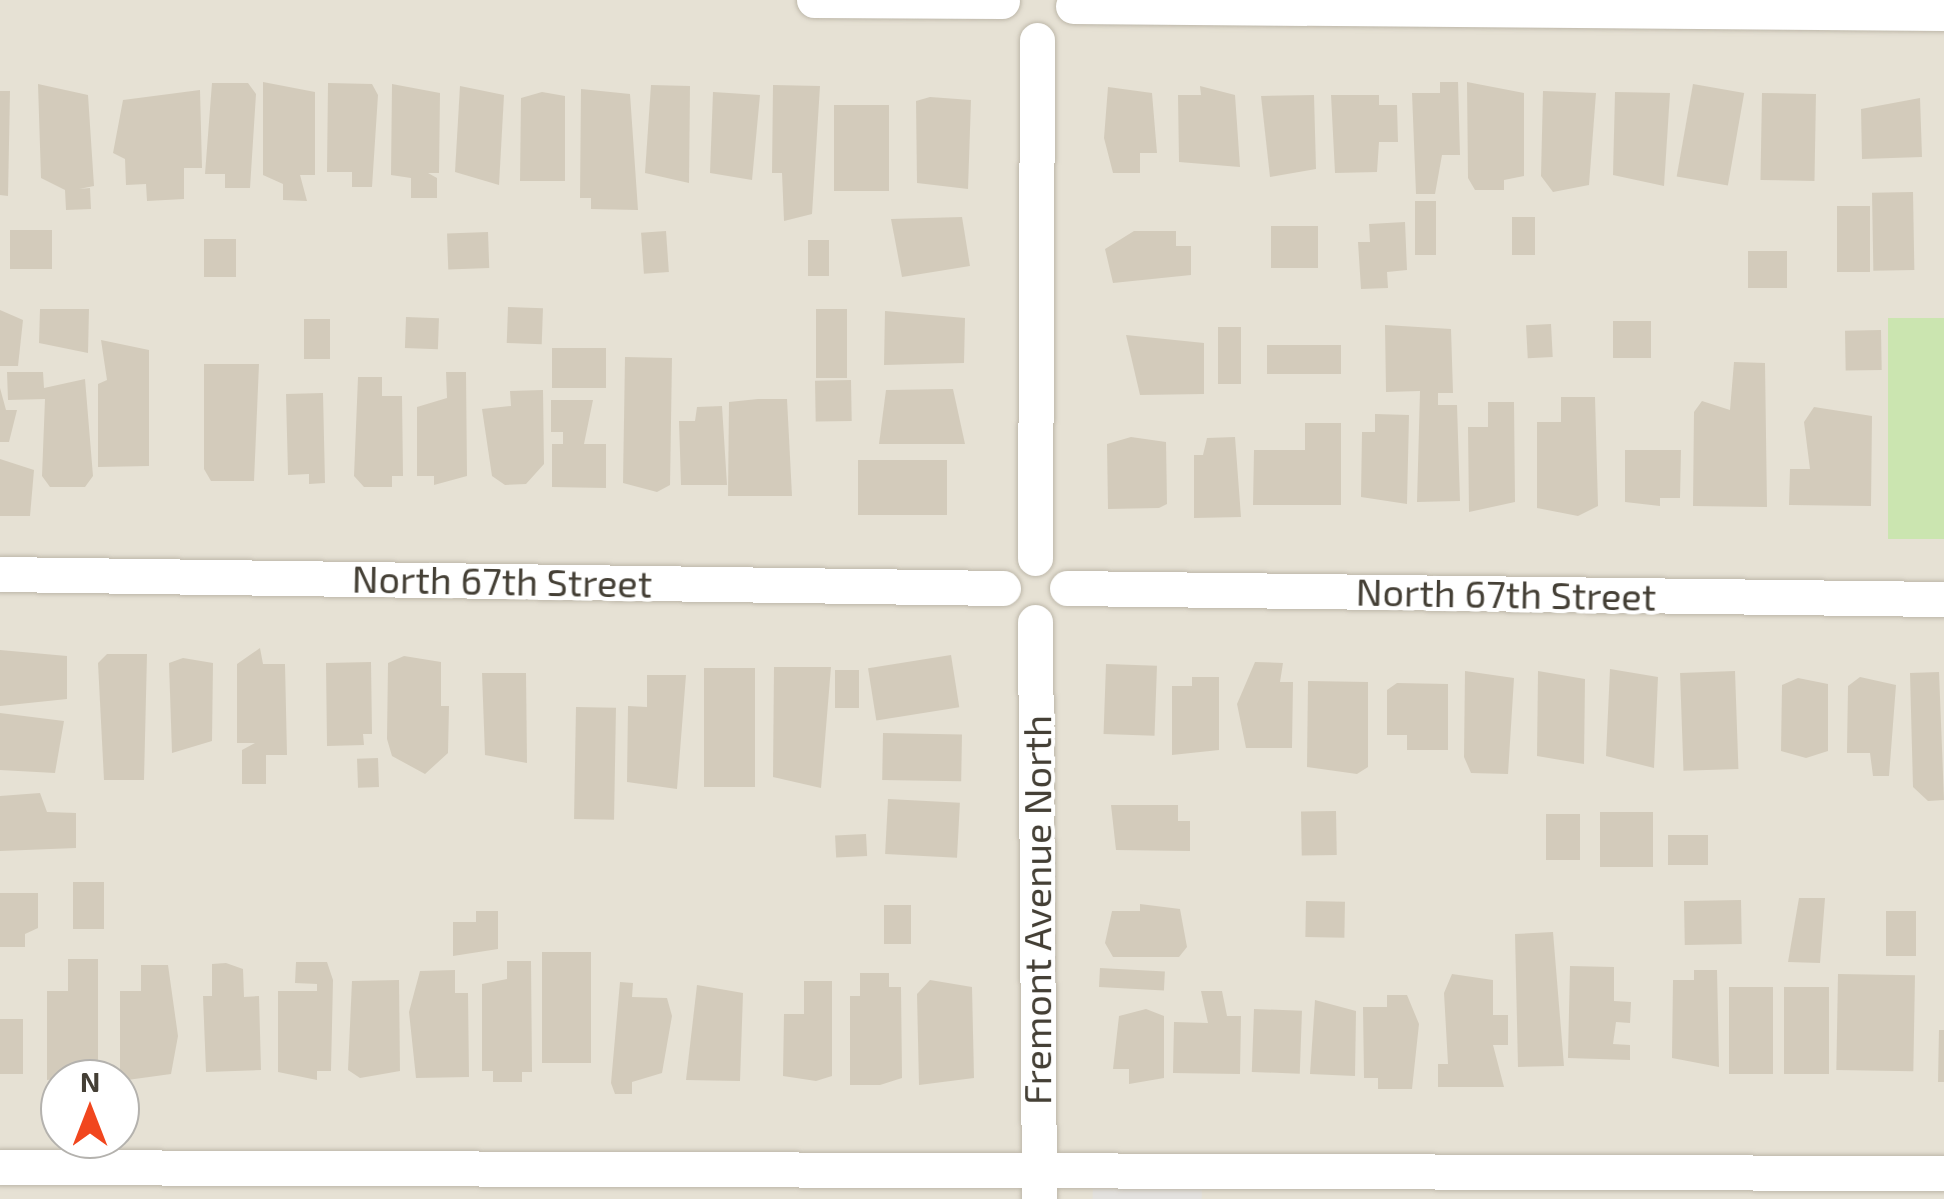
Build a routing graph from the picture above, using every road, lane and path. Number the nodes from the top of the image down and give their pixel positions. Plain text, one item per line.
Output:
1 (814, 0) edge
2 (1002, 1) edge
3 (1073, 3) edge
4 (1944, 13) edge
5 (1037, 40) junction
6 (1034, 558) junction
7 (0, 574) edge
8 (1003, 588) junction
9 (1068, 588) junction
10 (1944, 599) edge
11 (1035, 622) junction
12 (0, 1167) edge
13 (1944, 1172) edge
14 (1038, 1186) edge

1 - 2 street
2 - 5 street
3 - 4 street
3 - 5 street
5 - 6 street
6 - 8 street
6 - 9 street
7 - 8 street, North 67th Street
8 - 11 street
9 - 10 street, North 67th Street
9 - 11 street
11 - 14 street, Fremont Avenue North
12 - 14 street
13 - 14 street

